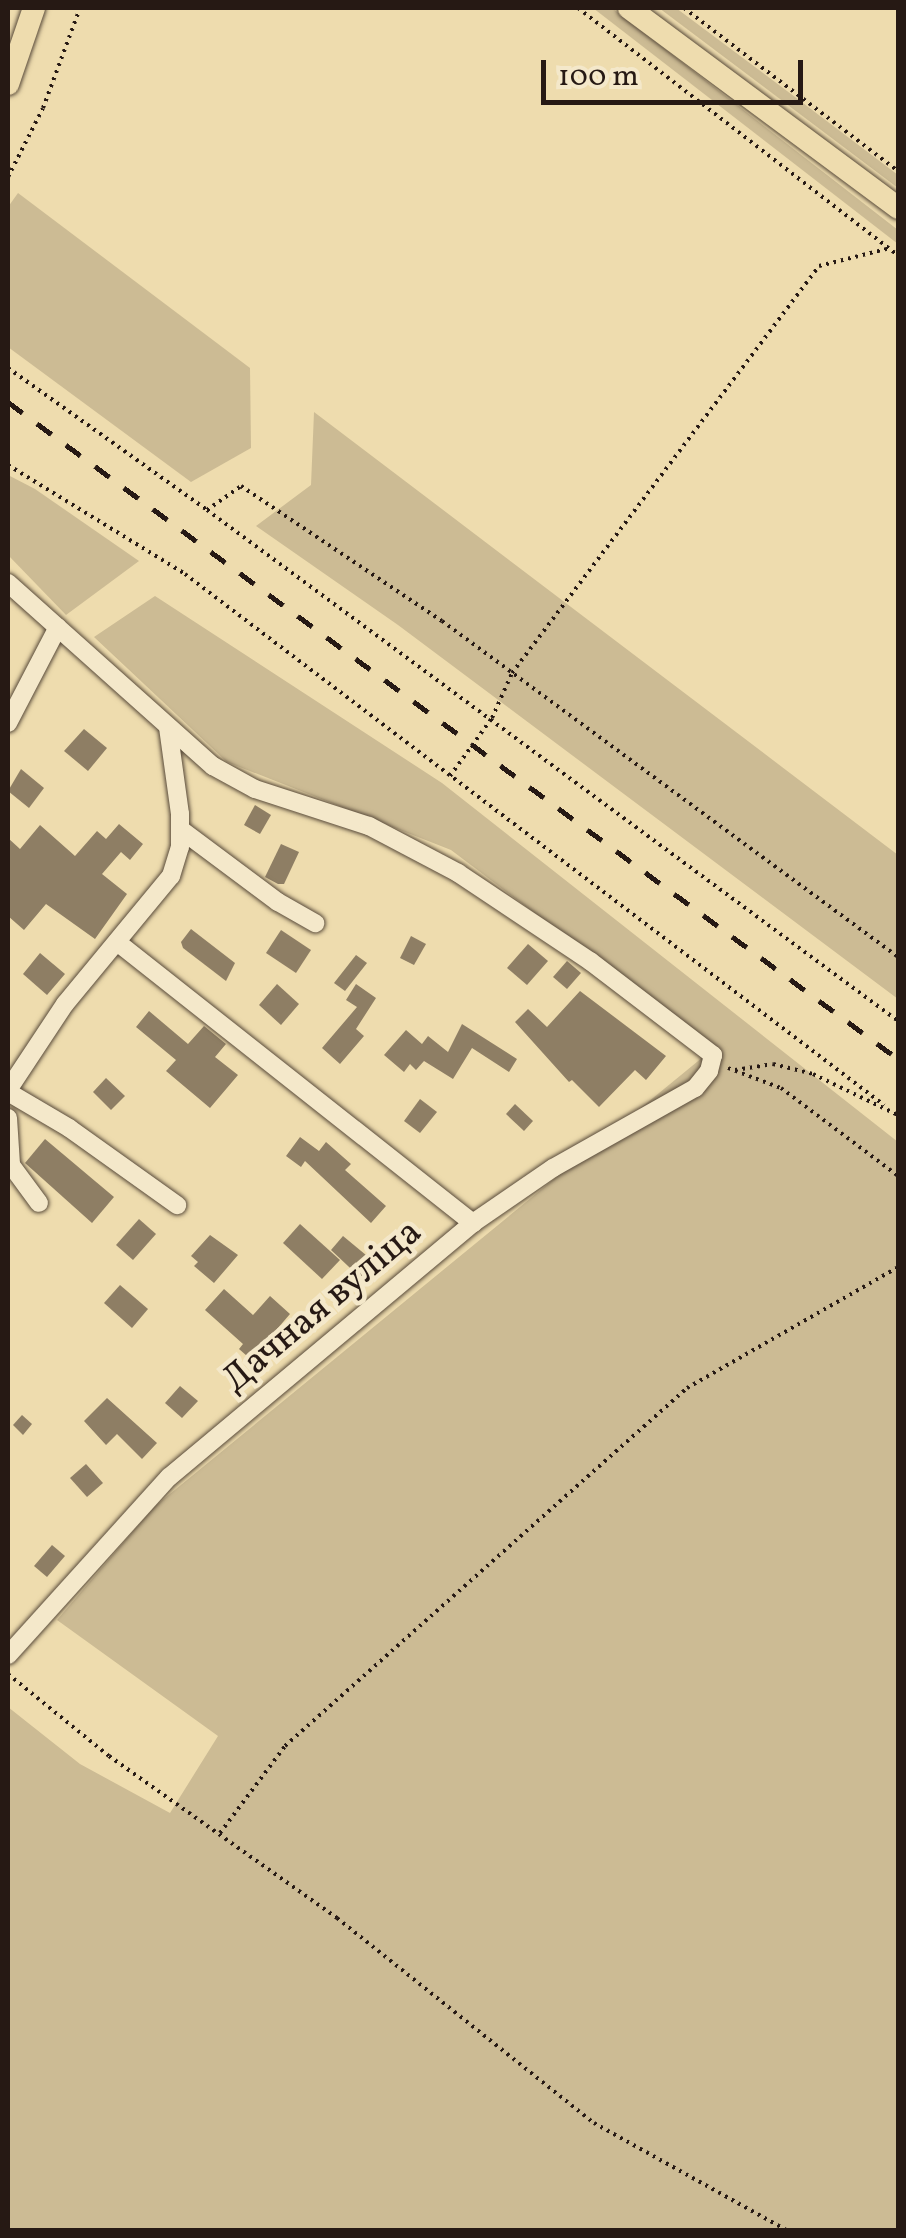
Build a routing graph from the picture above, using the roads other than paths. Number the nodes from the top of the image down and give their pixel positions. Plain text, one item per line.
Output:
1 (34, 8) edge
2 (629, 8) edge
3 (8, 84) edge
4 (898, 208) edge
5 (8, 582) edge
6 (58, 627) junction
7 (8, 723) edge
8 (168, 728) junction
9 (180, 830) junction
10 (315, 922) dead end
11 (117, 942) junction
12 (8, 1091) edge
13 (8, 1118) edge
14 (40, 1203) dead end
15 (177, 1205) dead end
16 (473, 1223) junction
17 (8, 1655) edge

1 - 3 main road
2 - 4 main road
5 - 6 street
6 - 7 street
6 - 8 street
8 - 9 street
8 - 16 street, Дачная вуліца
9 - 10 street
9 - 11 street
11 - 12 street
11 - 16 street
12 - 15 street
13 - 14 street
16 - 17 street, Дачная вуліца

